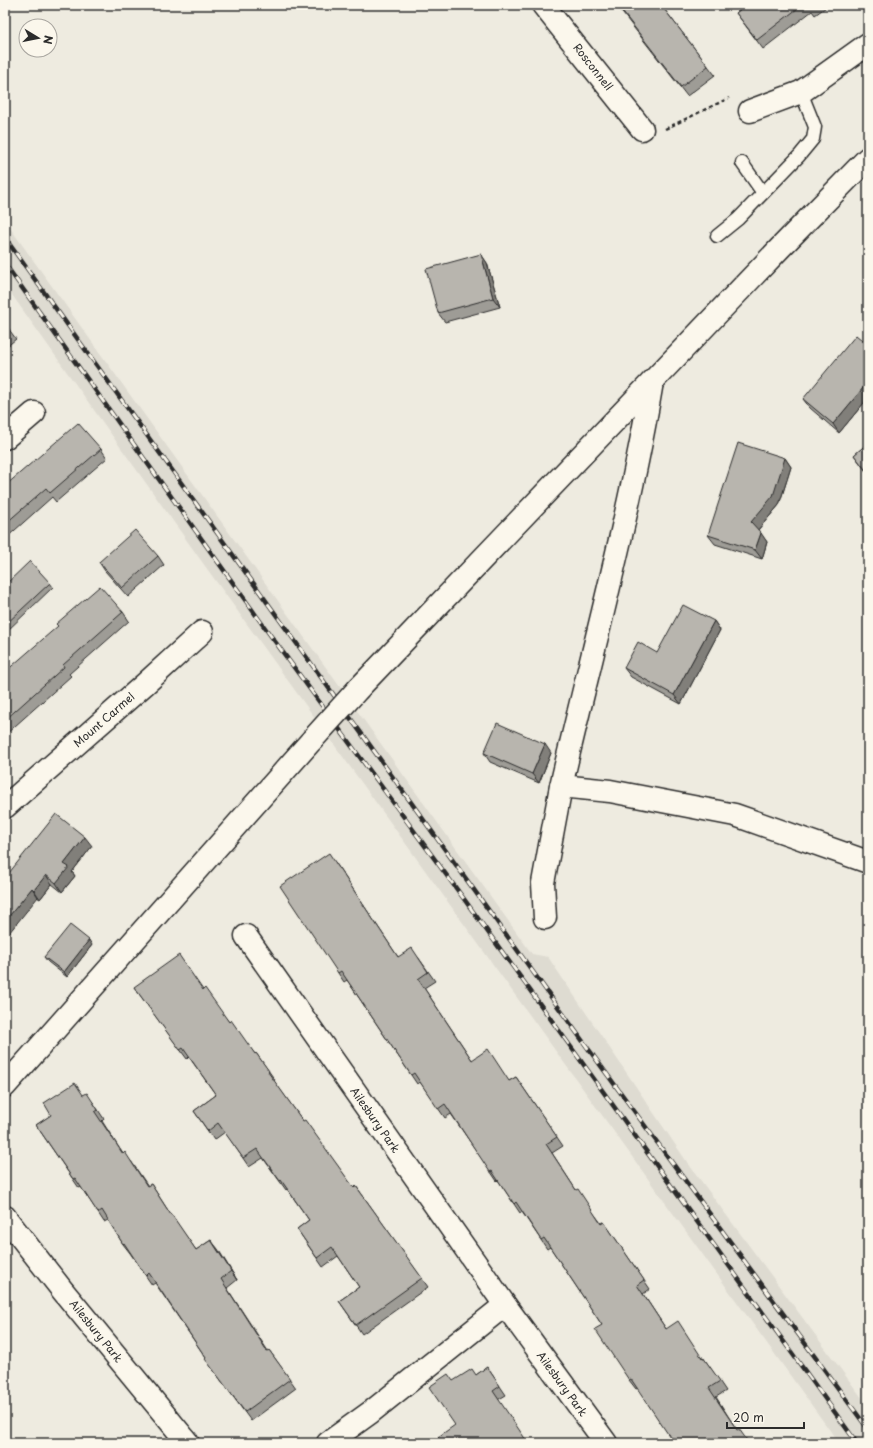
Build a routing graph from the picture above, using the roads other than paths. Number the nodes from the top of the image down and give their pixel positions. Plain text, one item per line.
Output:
1 (543, 5) edge
2 (868, 44) edge
3 (801, 92) junction
4 (750, 112) dead end
5 (642, 129) dead end
6 (868, 158) edge
7 (742, 163) dead end
8 (764, 193) junction
9 (717, 236) dead end
10 (652, 382) junction
11 (34, 413) dead end
12 (5, 438) edge
13 (202, 632) dead end
14 (561, 786) junction
15 (5, 807) edge
16 (868, 862) edge
17 (545, 918) dead end
18 (246, 936) dead end
19 (5, 1086) edge
20 (5, 1217) edge
21 (505, 1305) junction
22 (188, 1443) edge
23 (328, 1443) edge
24 (606, 1443) edge

1 - 5 street, Rosconnell
2 - 3 street
3 - 4 street
3 - 8 lane
6 - 10 street
7 - 8 lane
8 - 9 lane
10 - 14 street
10 - 19 street, bridge
11 - 12 street
13 - 15 street, Mount Carmel
14 - 16 street
14 - 17 street
18 - 21 street, Ailesbury Park
20 - 22 street, Ailesbury Park
21 - 23 street
21 - 24 street, Ailesbury Park

